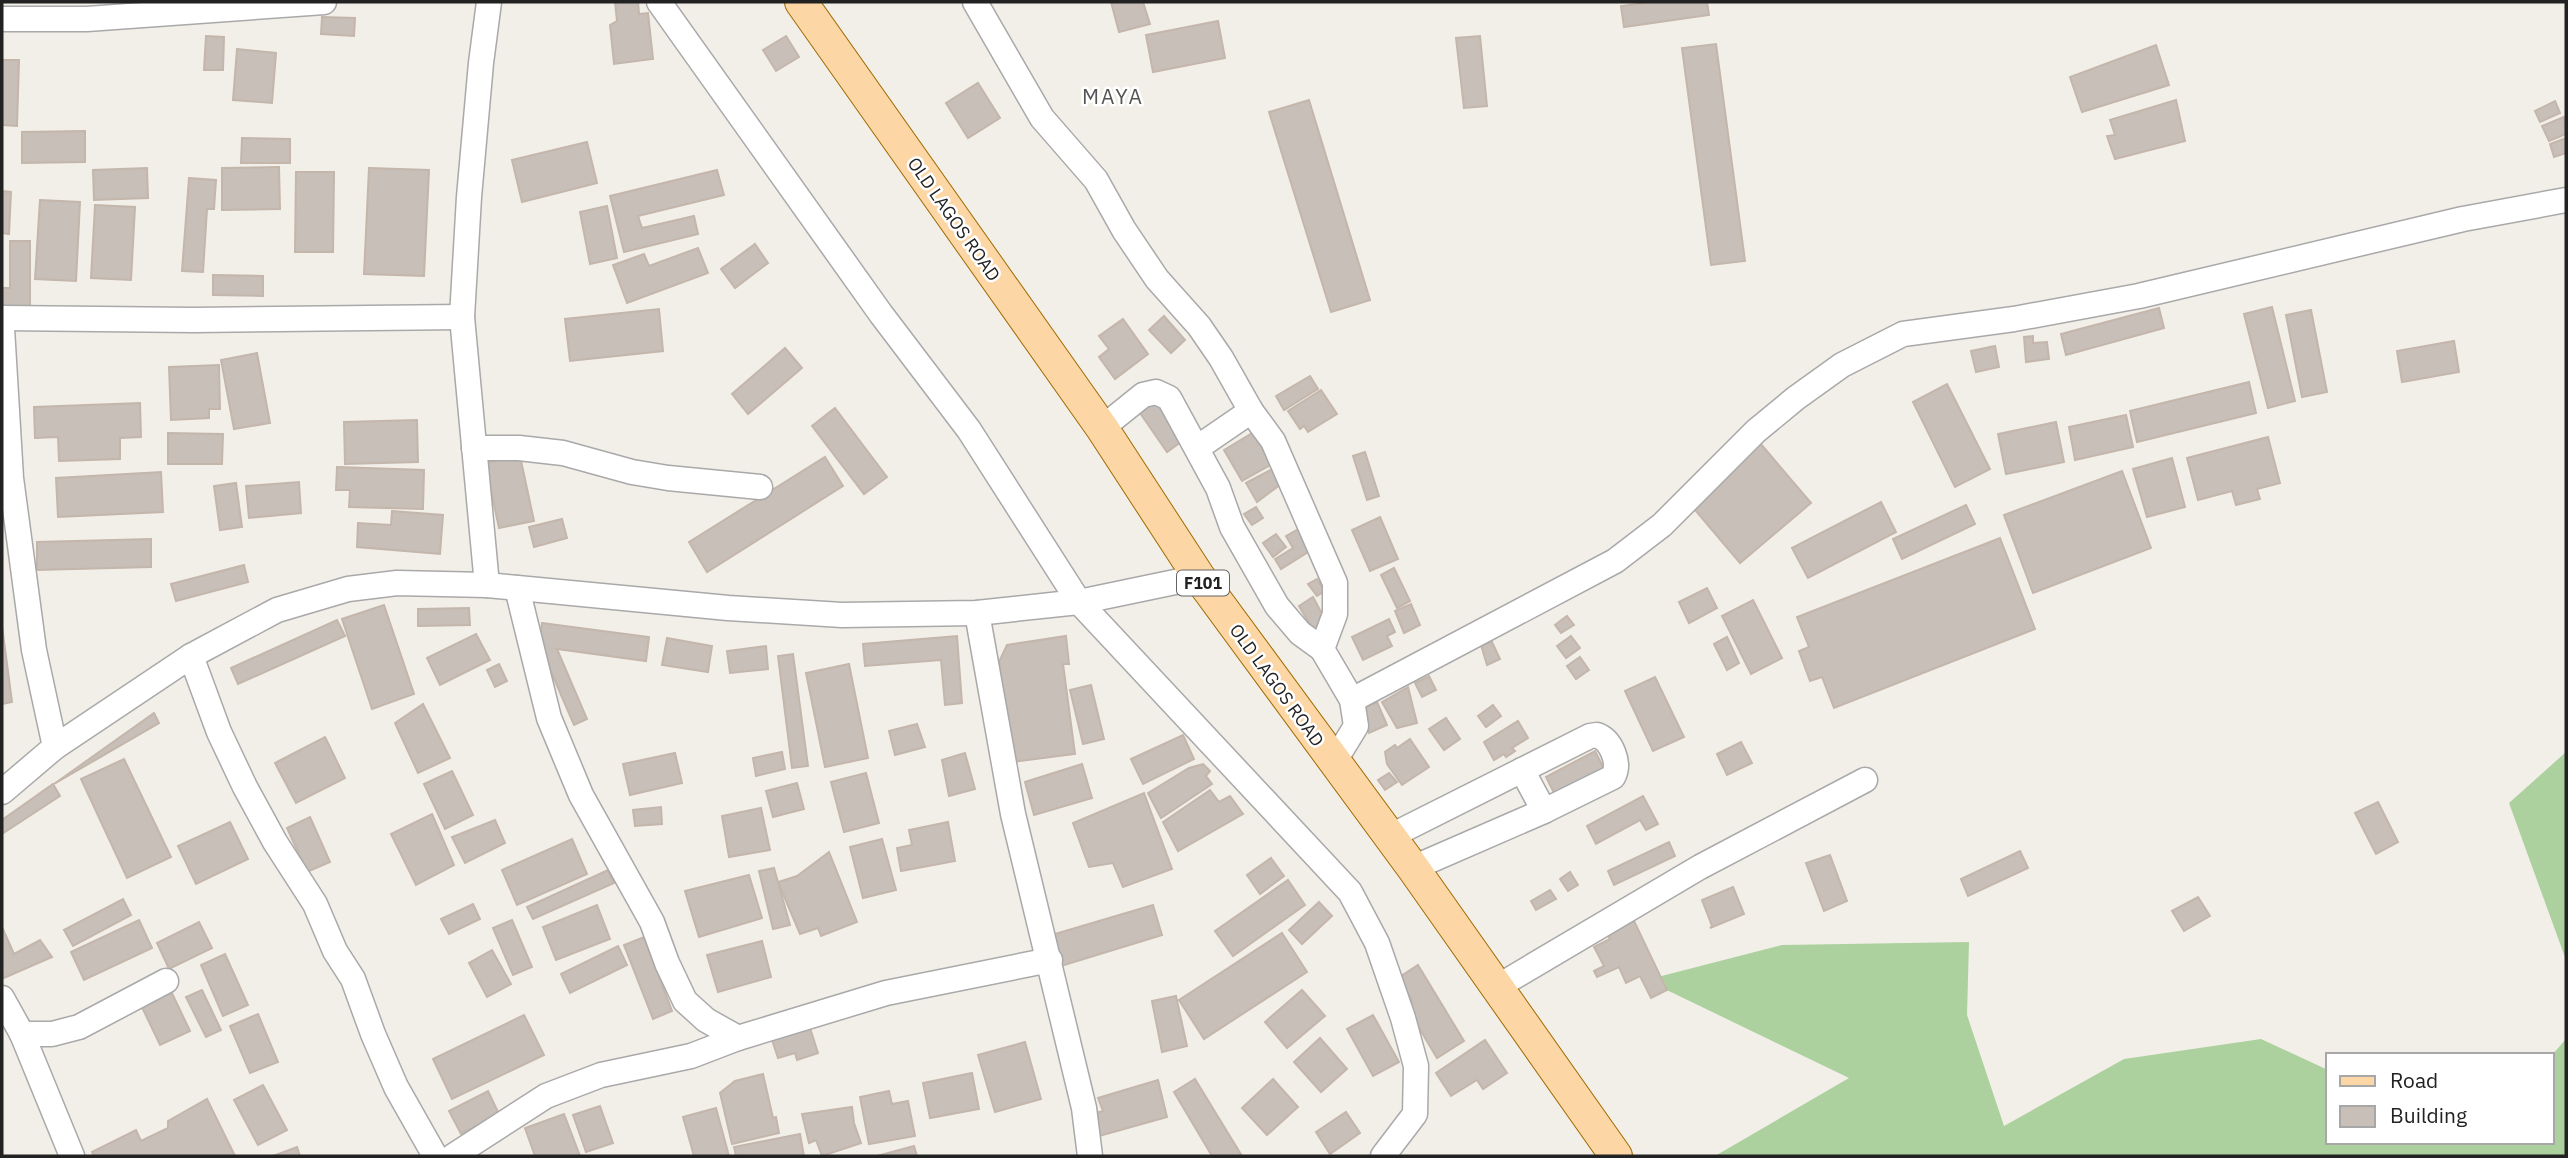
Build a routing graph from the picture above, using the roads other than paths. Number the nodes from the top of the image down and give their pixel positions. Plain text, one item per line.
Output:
1 (324, 2) edge
2 (489, 2) edge
3 (659, 2) edge
4 (801, 2) edge
5 (975, 2) edge
6 (2, 19) edge
7 (2566, 200) edge
8 (462, 317) junction
9 (2, 318) edge
10 (2, 328) edge
11 (1251, 411) junction
12 (1102, 428) junction
13 (1198, 448) junction
14 (474, 449) junction
15 (760, 487) dead end
16 (1199, 577) junction
17 (487, 584) junction
18 (517, 588) junction
19 (1079, 603) junction
20 (977, 613) junction
21 (1322, 649) junction
22 (191, 656) junction
23 (1352, 700) junction
24 (55, 747) junction
25 (1334, 762) junction
26 (1522, 770) junction
27 (1864, 780) dead end
28 (2, 792) edge
29 (1544, 811) junction
30 (1390, 837) junction
31 (1413, 868) junction
32 (1049, 960) junction
33 (166, 981) dead end
34 (1497, 987) junction
35 (2, 998) edge
36 (22, 1034) junction
37 (738, 1038) junction
38 (72, 1156) edge
39 (435, 1156) edge
40 (453, 1156) edge
41 (1090, 1156) edge
42 (1383, 1156) edge
43 (1616, 1156) edge

1 - 6 street
2 - 8 street
3 - 19 street
4 - 12 main road, OLD LAGOS ROAD / F101
5 - 11 street
7 - 23 street
8 - 9 street
8 - 14 street
10 - 24 street
11 - 13 street
11 - 21 street
12 - 13 street
12 - 16 main road, OLD LAGOS ROAD / F101
13 - 21 street
14 - 15 street
14 - 17 street
16 - 19 street
16 - 25 main road, OLD LAGOS ROAD / F101
17 - 18 street
17 - 22 street
18 - 20 street
18 - 37 street
19 - 20 street
19 - 42 street
20 - 32 street
21 - 23 street
22 - 24 street
22 - 39 street
23 - 25 street
24 - 28 street
25 - 30 main road, OLD LAGOS ROAD / F101
26 - 29 street
26 - 29 street
26 - 30 street
27 - 34 street
29 - 31 street
30 - 31 main road, OLD LAGOS ROAD / F101
31 - 34 main road, OLD LAGOS ROAD / F101
32 - 37 street
32 - 41 street
33 - 36 street
34 - 43 main road, OLD LAGOS ROAD / F101
35 - 36 street
36 - 38 street
37 - 40 street

